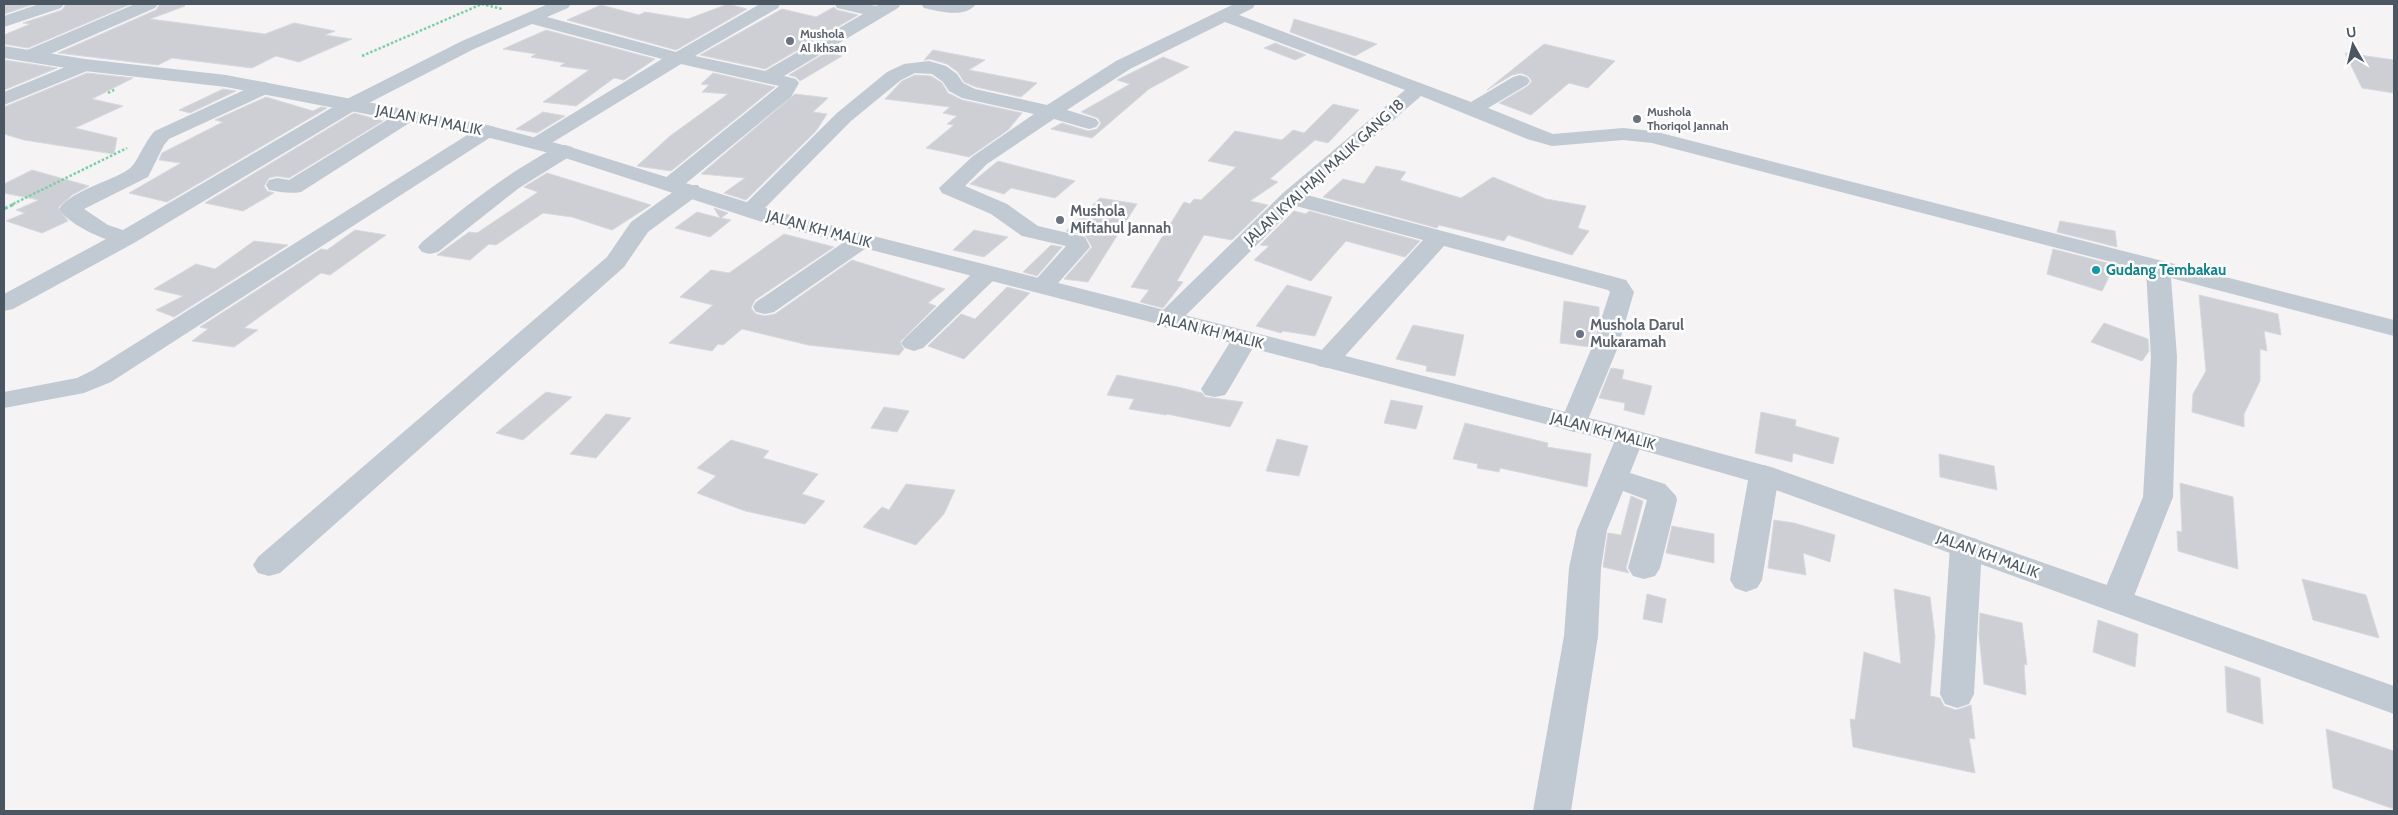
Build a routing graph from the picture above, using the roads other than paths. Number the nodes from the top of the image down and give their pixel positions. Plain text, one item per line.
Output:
1 (55, 4) edge
2 (149, 4) edge
3 (562, 4) edge
4 (772, 4) edge
5 (842, 4) edge
6 (930, 4) edge
7 (967, 4) edge
8 (1247, 4) edge
9 (885, 8) edge
10 (1224, 15) junction
11 (531, 18) junction
12 (4, 22) edge
13 (4, 52) edge
14 (32, 55) junction
15 (678, 58) junction
16 (85, 65) junction
17 (768, 78) junction
18 (1520, 81) dead end
19 (264, 88) junction
20 (1418, 89) junction
21 (4, 99) edge
22 (352, 104) junction
23 (1473, 109) junction
24 (1052, 112) junction
25 (406, 116) junction
26 (1089, 123) dead end
27 (487, 131) junction
28 (538, 143) junction
29 (564, 152) junction
30 (277, 185) dead end
31 (681, 187) junction
32 (1291, 198) junction
33 (750, 210) junction
34 (126, 238) junction
35 (1438, 238) junction
36 (862, 241) junction
37 (430, 247) dead end
38 (2158, 267) junction
39 (987, 273) junction
40 (1042, 286) junction
41 (4, 304) edge
42 (765, 307) dead end
43 (1166, 320) junction
44 (2394, 328) edge
45 (1245, 339) junction
46 (914, 344) dead end
47 (1327, 360) junction
48 (1215, 389) dead end
49 (4, 400) edge
50 (1574, 423) junction
51 (1630, 438) junction
52 (1764, 475) junction
53 (1612, 478) junction
54 (1966, 547) junction
55 (269, 564) dead end
56 (1644, 568) dead end
57 (1746, 580) dead end
58 (2118, 596) dead end
59 (1957, 694) dead end
60 (2394, 700) edge
61 (1552, 811) edge

1 - 12 street
2 - 14 street
3 - 11 street
4 - 15 street
5 - 9 street
6 - 7 street
8 - 10 street
9 - 17 street
10 - 20 street
10 - 24 street
11 - 15 street
11 - 22 street
13 - 14 street, JALAN KH MALIK
14 - 16 street, JALAN KH MALIK
15 - 17 street
15 - 28 street
16 - 19 street, JALAN KH MALIK
16 - 21 street
17 - 31 street
18 - 23 street
19 - 22 street, JALAN KH MALIK
19 - 34 street
20 - 23 street
20 - 32 street, JALAN KYAI HAJI MALIK GANG 18
22 - 25 street, JALAN KH MALIK
22 - 34 street
23 - 38 street
24 - 26 street
24 - 33 street
24 - 40 street
25 - 27 street, JALAN KH MALIK
25 - 30 street
27 - 28 street, JALAN KH MALIK
27 - 49 street
28 - 29 street, JALAN KH MALIK
29 - 31 street, JALAN KH MALIK
29 - 37 street
31 - 33 street, JALAN KH MALIK
31 - 55 street
32 - 35 street
32 - 43 street, JALAN KYAI HAJI MALIK GANG 18
33 - 36 street, JALAN KH MALIK
34 - 41 street
35 - 47 street
35 - 50 street
36 - 39 street, JALAN KH MALIK
36 - 42 street
38 - 44 street
38 - 58 street
39 - 40 street, JALAN KH MALIK
39 - 46 street
40 - 43 street, JALAN KH MALIK
43 - 45 street, JALAN KH MALIK
45 - 47 street, JALAN KH MALIK
45 - 48 street
47 - 50 street, JALAN KH MALIK
50 - 51 street, JALAN KH MALIK
51 - 52 street, JALAN KH MALIK
51 - 53 street
52 - 54 street, JALAN KH MALIK
52 - 57 street
53 - 56 street
53 - 61 street
54 - 59 street
54 - 60 street, JALAN KH MALIK

